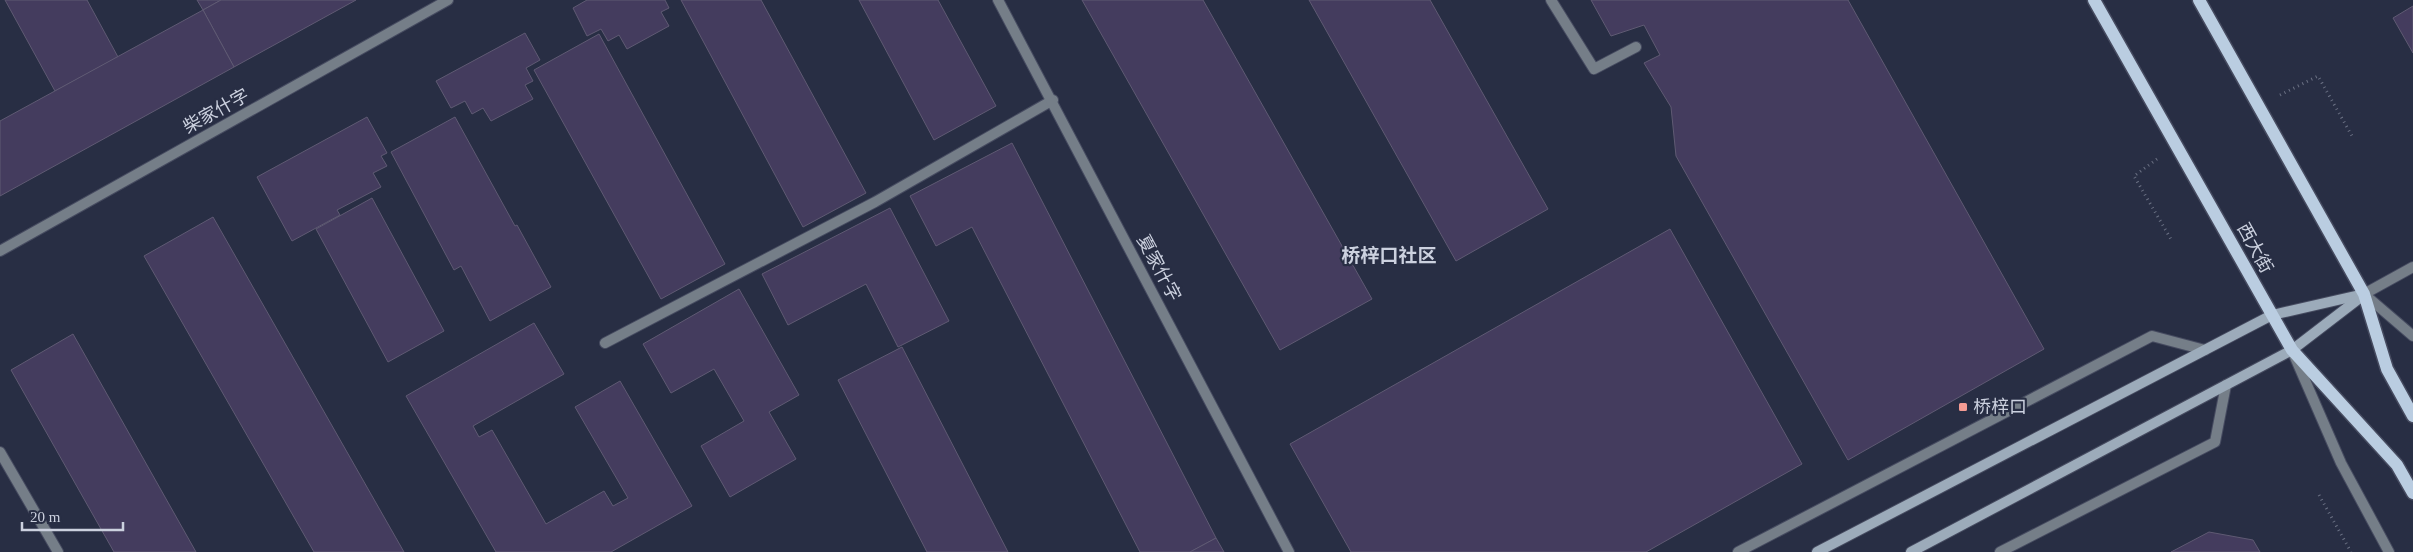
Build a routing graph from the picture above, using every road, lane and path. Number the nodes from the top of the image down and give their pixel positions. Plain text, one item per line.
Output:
1 (448, 0) edge
2 (998, 0) edge
3 (1551, 0) edge
4 (2094, 0) edge
5 (2199, 0) edge
6 (1636, 47) dead end
7 (1052, 100) junction
8 (2257, 107) junction
9 (2352, 136) dead end
10 (2134, 176) dead end
11 (2172, 241) dead end
12 (0, 251) edge
13 (2413, 267) edge
14 (2364, 294) junction
15 (2272, 315) junction
16 (2413, 336) edge
17 (606, 344) dead end
18 (2205, 350) junction
19 (2292, 350) junction
20 (2226, 385) junction
21 (2413, 416) edge
22 (0, 452) edge
23 (2413, 493) edge
24 (2320, 495) dead end
25 (58, 552) edge
26 (1289, 552) edge
27 (1738, 552) edge
28 (1818, 552) edge
29 (1910, 552) edge
30 (2000, 552) edge
31 (2350, 552) edge
32 (2390, 552) edge

1 - 12 street, 柴家什字
2 - 7 street, 夏家什字
3 - 6 street
4 - 15 main road, 西大街
5 - 8 main road
7 - 17 street
7 - 26 street, 夏家什字
8 - 9 path
8 - 14 main road
10 - 11 path
13 - 14 street
14 - 15 main road
14 - 16 street
14 - 19 main road
14 - 21 main road
15 - 18 main road
15 - 19 main road, 西大街
18 - 27 street
18 - 28 main road
19 - 20 main road
19 - 23 main road, 西大街
19 - 32 street
20 - 29 main road
20 - 30 street
22 - 25 street
24 - 31 path

